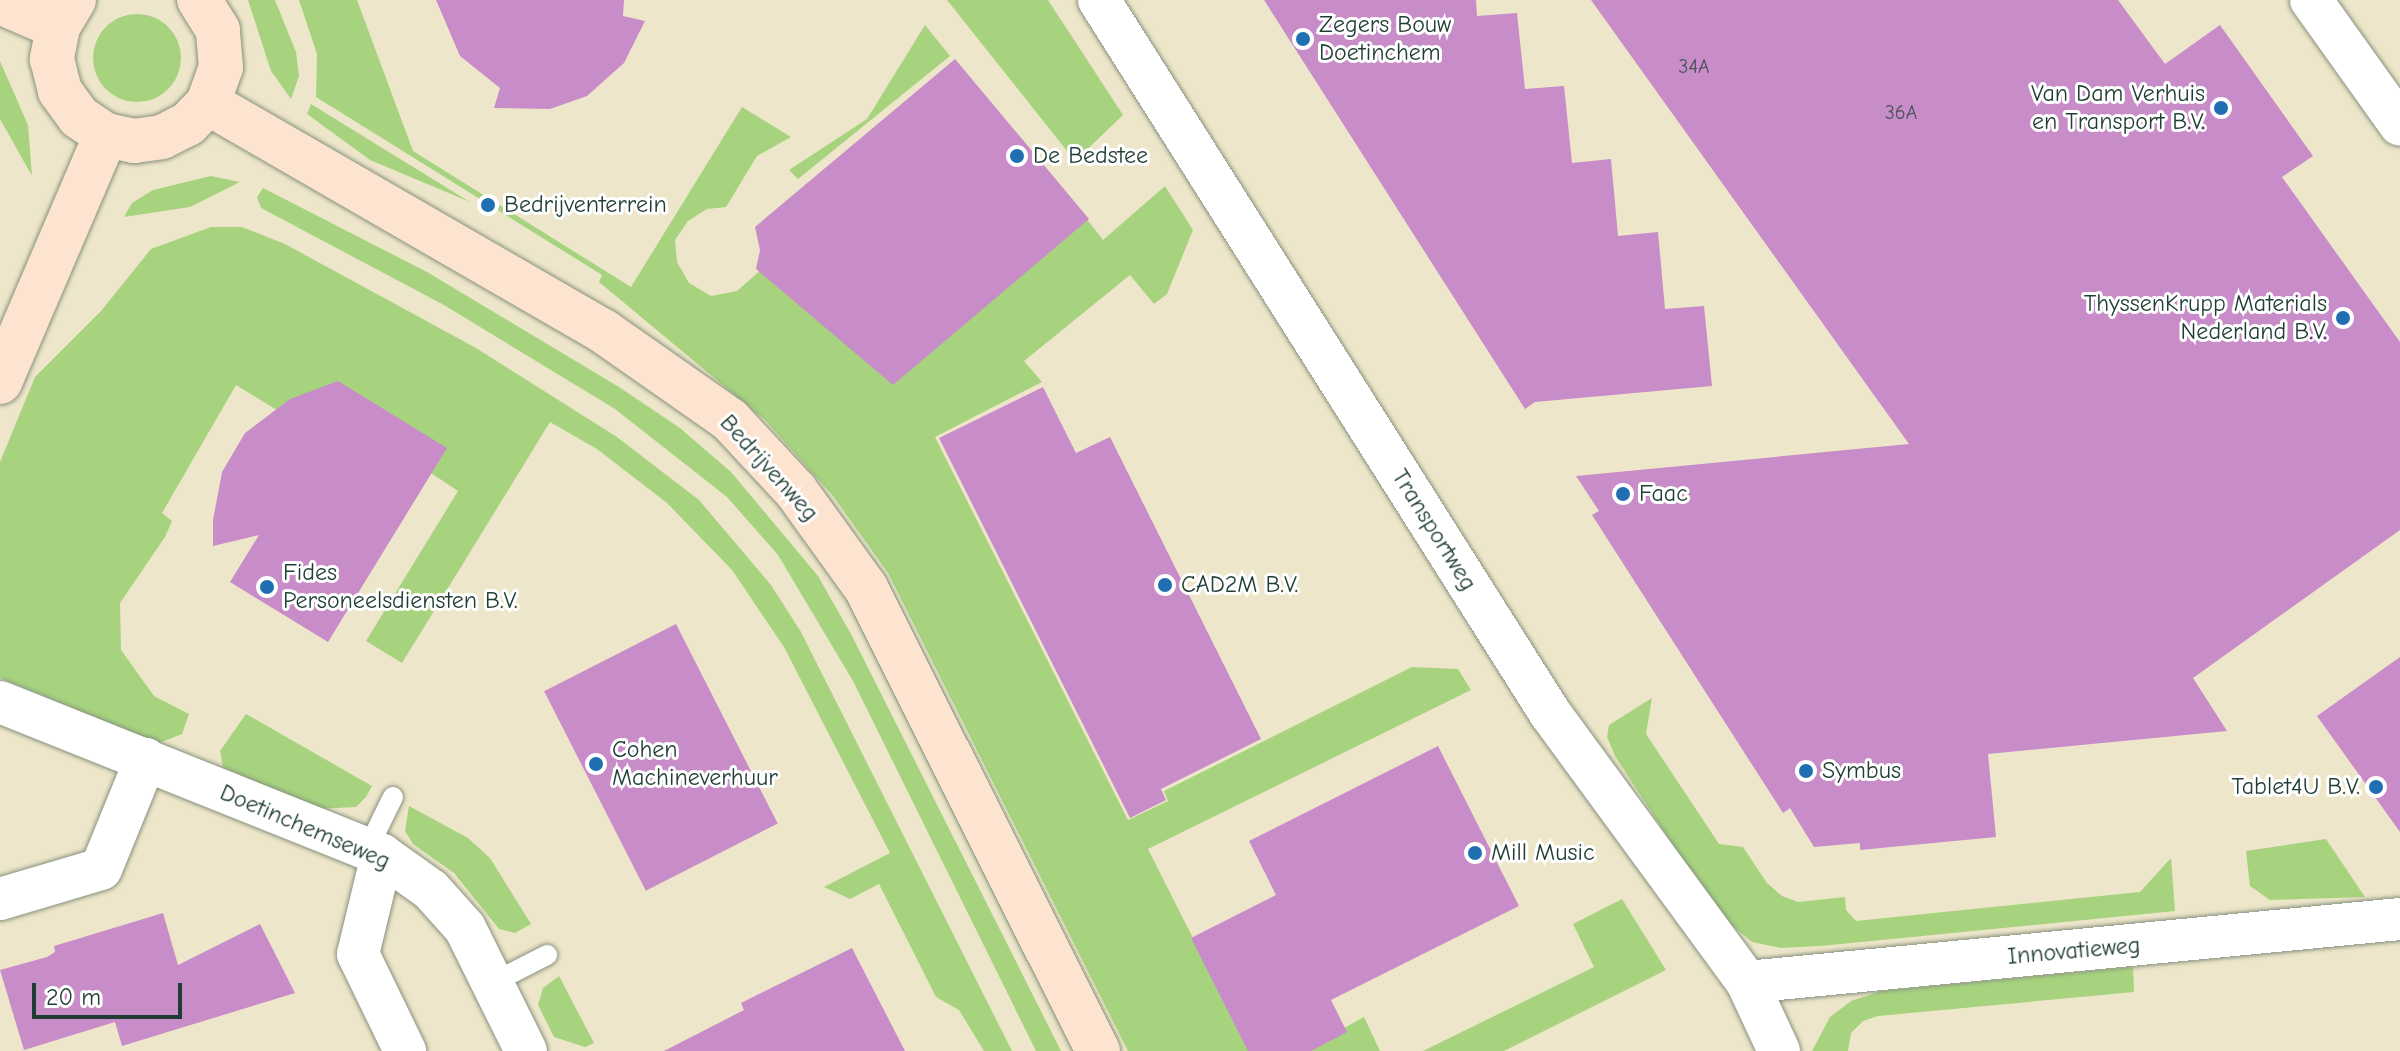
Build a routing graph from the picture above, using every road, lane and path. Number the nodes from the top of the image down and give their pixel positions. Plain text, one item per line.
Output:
1 (199, 0) edge
2 (1099, 0) edge
3 (2311, 0) edge
4 (0, 2) edge
5 (66, 13) edge
6 (208, 103) junction
7 (2400, 125) edge
8 (106, 135) junction
9 (0, 382) edge
10 (0, 702) edge
11 (146, 759) junction
12 (393, 797) dead end
13 (375, 853) junction
14 (0, 899) edge
15 (2400, 919) edge
16 (547, 955) dead end
17 (1747, 982) junction
18 (492, 983) junction
19 (405, 1051) edge
20 (526, 1051) edge
21 (1098, 1051) edge
22 (1779, 1051) edge

1 - 6 main road
2 - 17 street, Transportweg
3 - 7 street
4 - 5 main road
5 - 8 main road
6 - 8 main road
6 - 21 main road, Bedrijvenweg
8 - 9 main road
10 - 11 street, Doetinchemseweg
11 - 13 street, Doetinchemseweg
11 - 14 street
12 - 13 lane
13 - 18 street, Doetinchemseweg
13 - 19 street
15 - 17 street, Innovatieweg
16 - 18 lane
17 - 22 street, Transportweg
18 - 20 street, Doetinchemseweg

